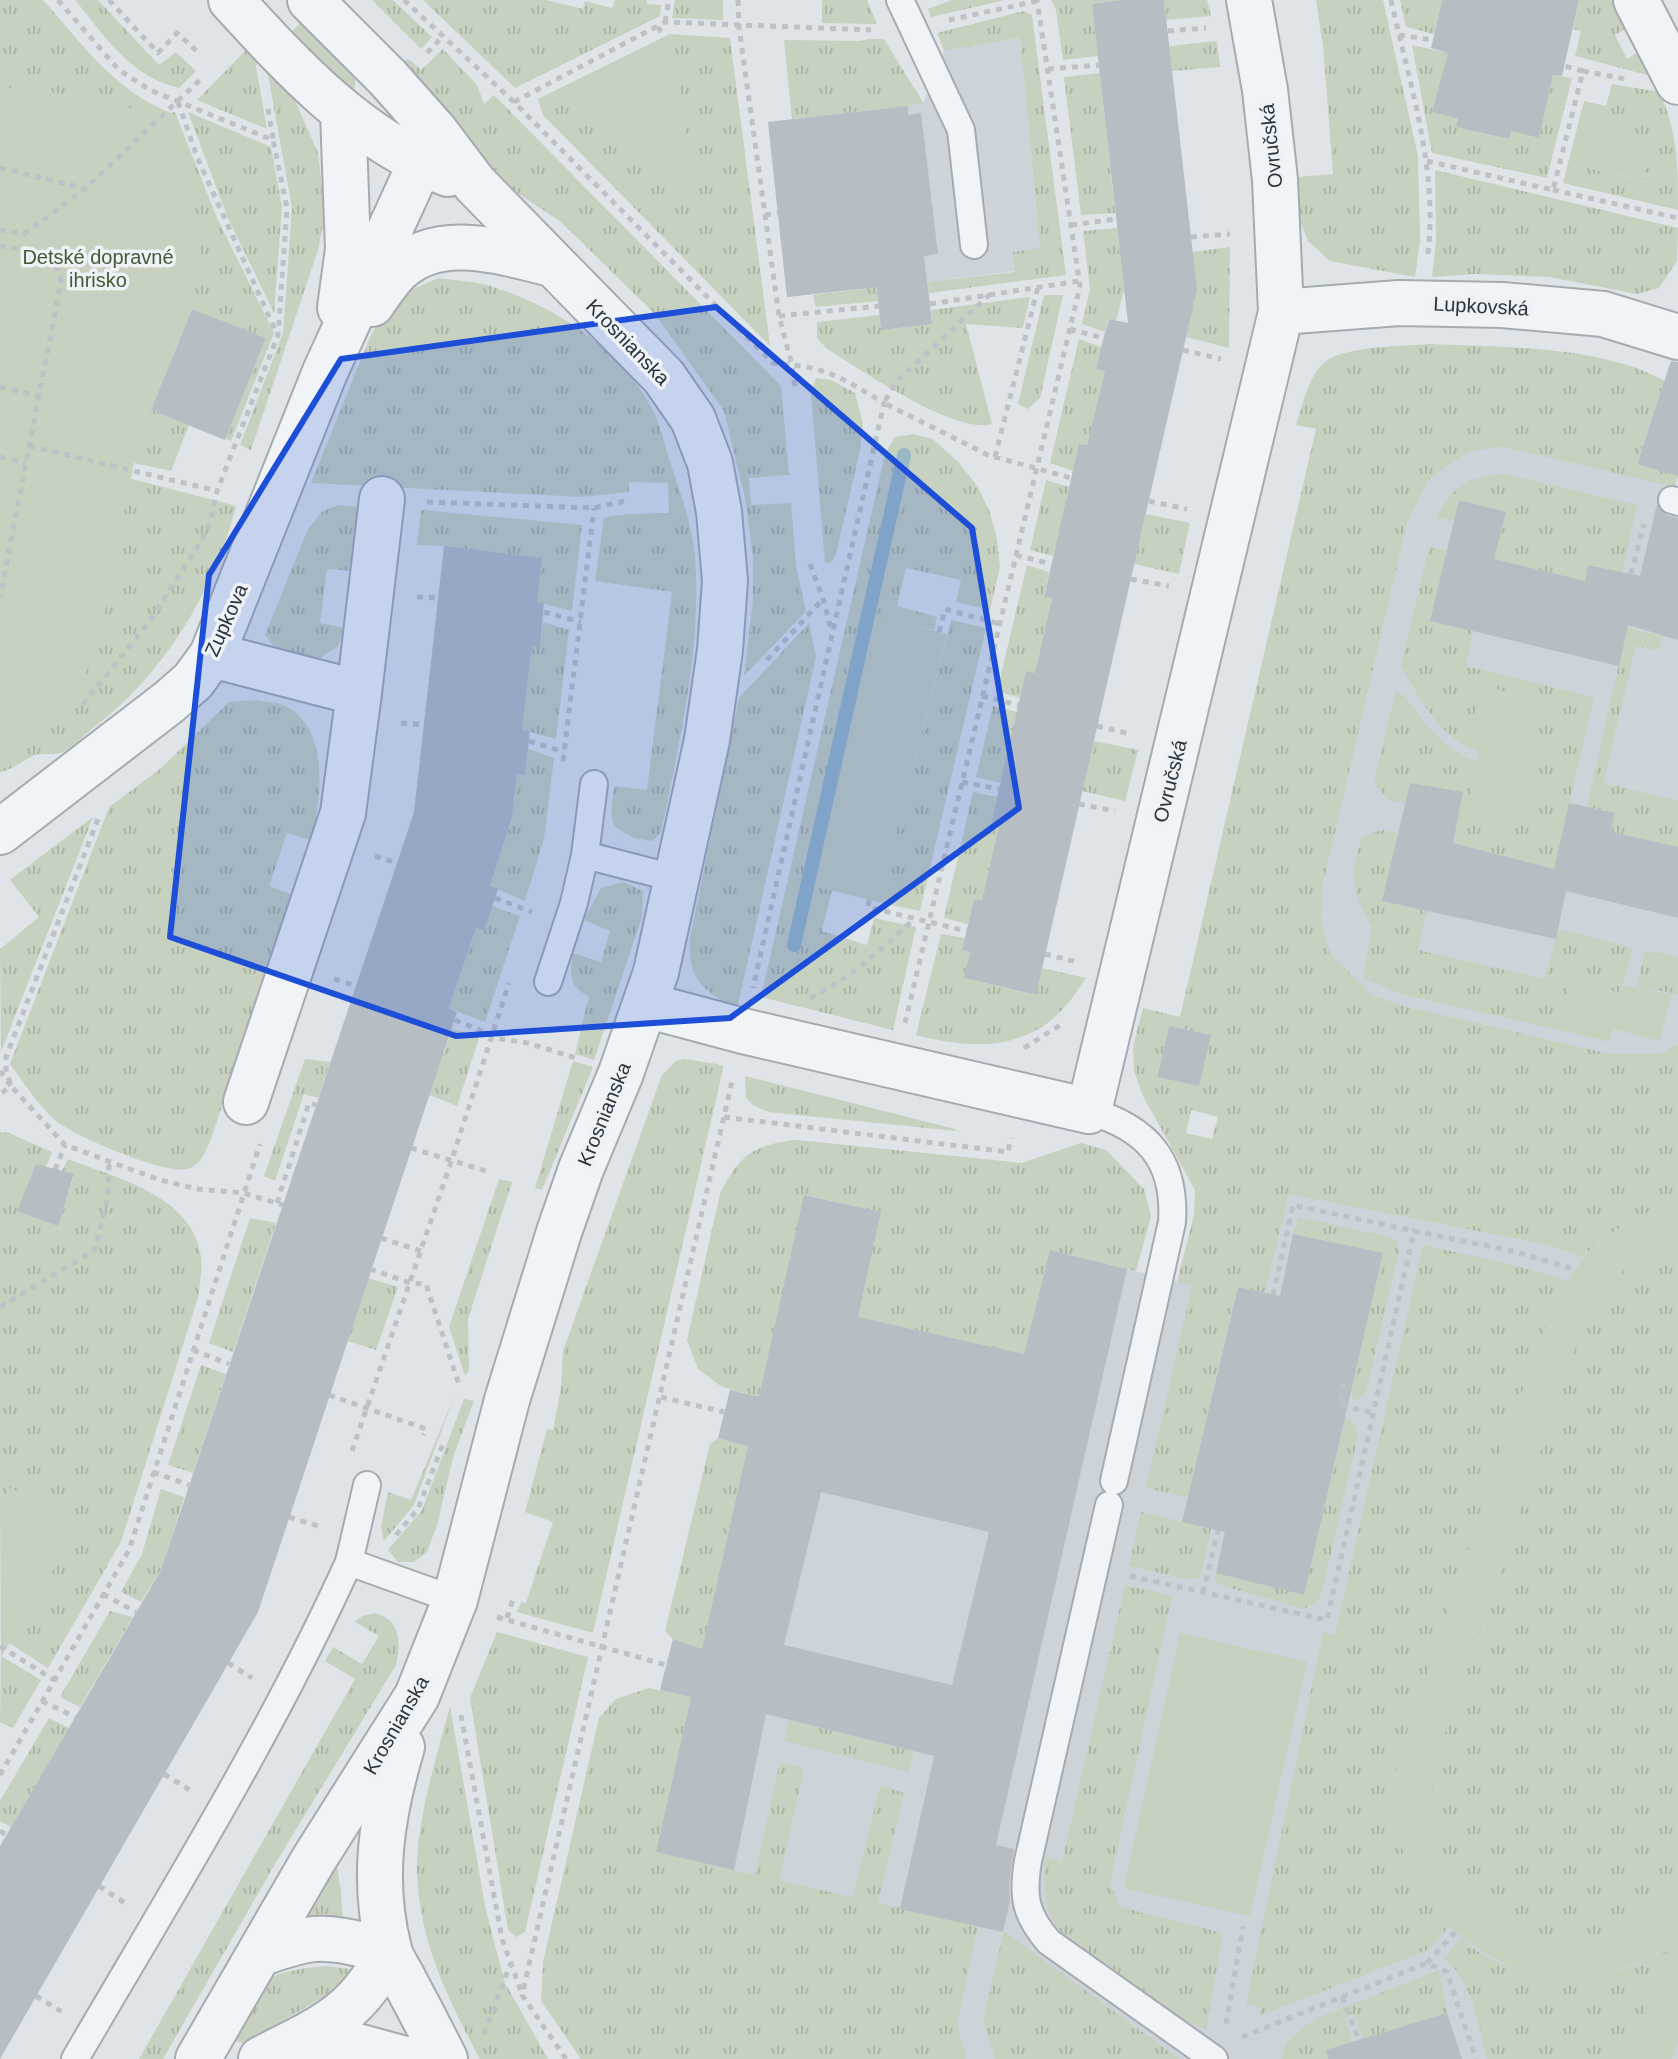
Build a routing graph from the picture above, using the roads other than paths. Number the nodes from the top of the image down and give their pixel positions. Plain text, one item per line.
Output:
1 (231, 0) edge
2 (310, 0) edge
3 (900, 0) edge
4 (1249, 0) edge
5 (1636, 0) edge
6 (1678, 82) edge
7 (343, 112) junction
8 (428, 147) junction
9 (974, 245) dead end
10 (552, 264) junction
11 (1281, 312) junction
12 (1677, 334) edge
13 (325, 372) junction
14 (399, 500) road end
15 (212, 655) junction
16 (374, 708) junction
17 (594, 784) dead end
18 (0, 832) edge
19 (585, 855) junction
20 (678, 879) junction
21 (548, 982) dead end
22 (646, 1005) junction
23 (246, 1102) dead end
24 (1089, 1111) junction
25 (367, 1485) dead end
26 (349, 1562) junction
27 (455, 1600) junction
28 (417, 1696) junction
29 (389, 1951) junction
30 (259, 1954) junction
31 (306, 2038) junction
32 (463, 2052) edge
33 (1213, 2052) edge
34 (75, 2059) edge
35 (198, 2059) edge
36 (261, 2059) edge
37 (405, 2059) edge

1 - 7 street, Krosnianska
2 - 8 street, Krosnianska
3 - 9 lane
4 - 11 street, Ovručská
5 - 6 street
7 - 8 street, Krosnianska
7 - 13 street
8 - 10 street, Krosnianska
8 - 13 street
10 - 13 street
10 - 20 street, Krosnianska
11 - 12 street, Lupkovská
11 - 24 street, Ovručská
13 - 15 street, Zupkova
14 - 16 street
15 - 16 street
15 - 18 street, Zupkova
16 - 23 street
17 - 19 lane
19 - 20 lane
19 - 21 lane
20 - 22 street, Krosnianska
22 - 24 street
22 - 27 street, Krosnianska
24 - 33 lane
25 - 26 lane
26 - 27 lane
26 - 34 lane
27 - 28 street, Krosnianska
28 - 29 street
28 - 30 street, Krosnianska
29 - 30 street
29 - 31 street
29 - 32 street
30 - 35 street, Krosnianska
31 - 36 street
31 - 37 street

